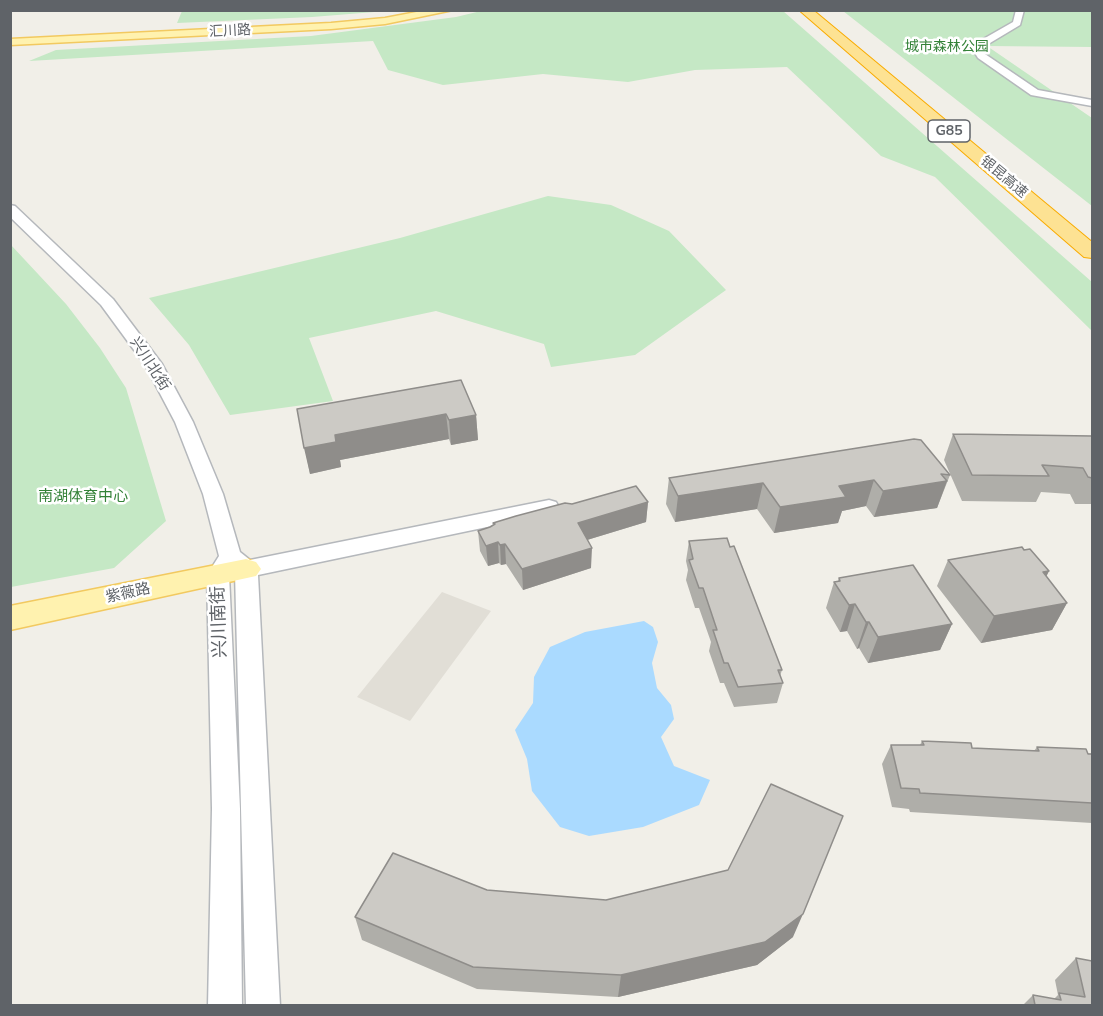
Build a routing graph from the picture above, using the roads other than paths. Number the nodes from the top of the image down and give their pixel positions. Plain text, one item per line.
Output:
1 (429, 10) edge
2 (448, 10) edge
3 (805, 10) edge
4 (816, 10) edge
5 (1020, 10) edge
6 (10, 40) edge
7 (1091, 103) dead end
8 (10, 209) edge
9 (1092, 233) edge
10 (1092, 252) edge
11 (549, 507) edge
12 (231, 567) junction
13 (10, 618) edge
14 (225, 1005) edge
15 (263, 1005) edge

1 - 6 main road, 汇川路
2 - 6 main road, 汇川路
3 - 10 highway, 银昆高速 / G85
4 - 9 highway, 银昆高速 / G85
5 - 7 street
8 - 12 street, 兴川北街
11 - 12 street
12 - 13 main road, 紫薇路
12 - 14 street, 兴川南街
12 - 15 street, 兴川南街

